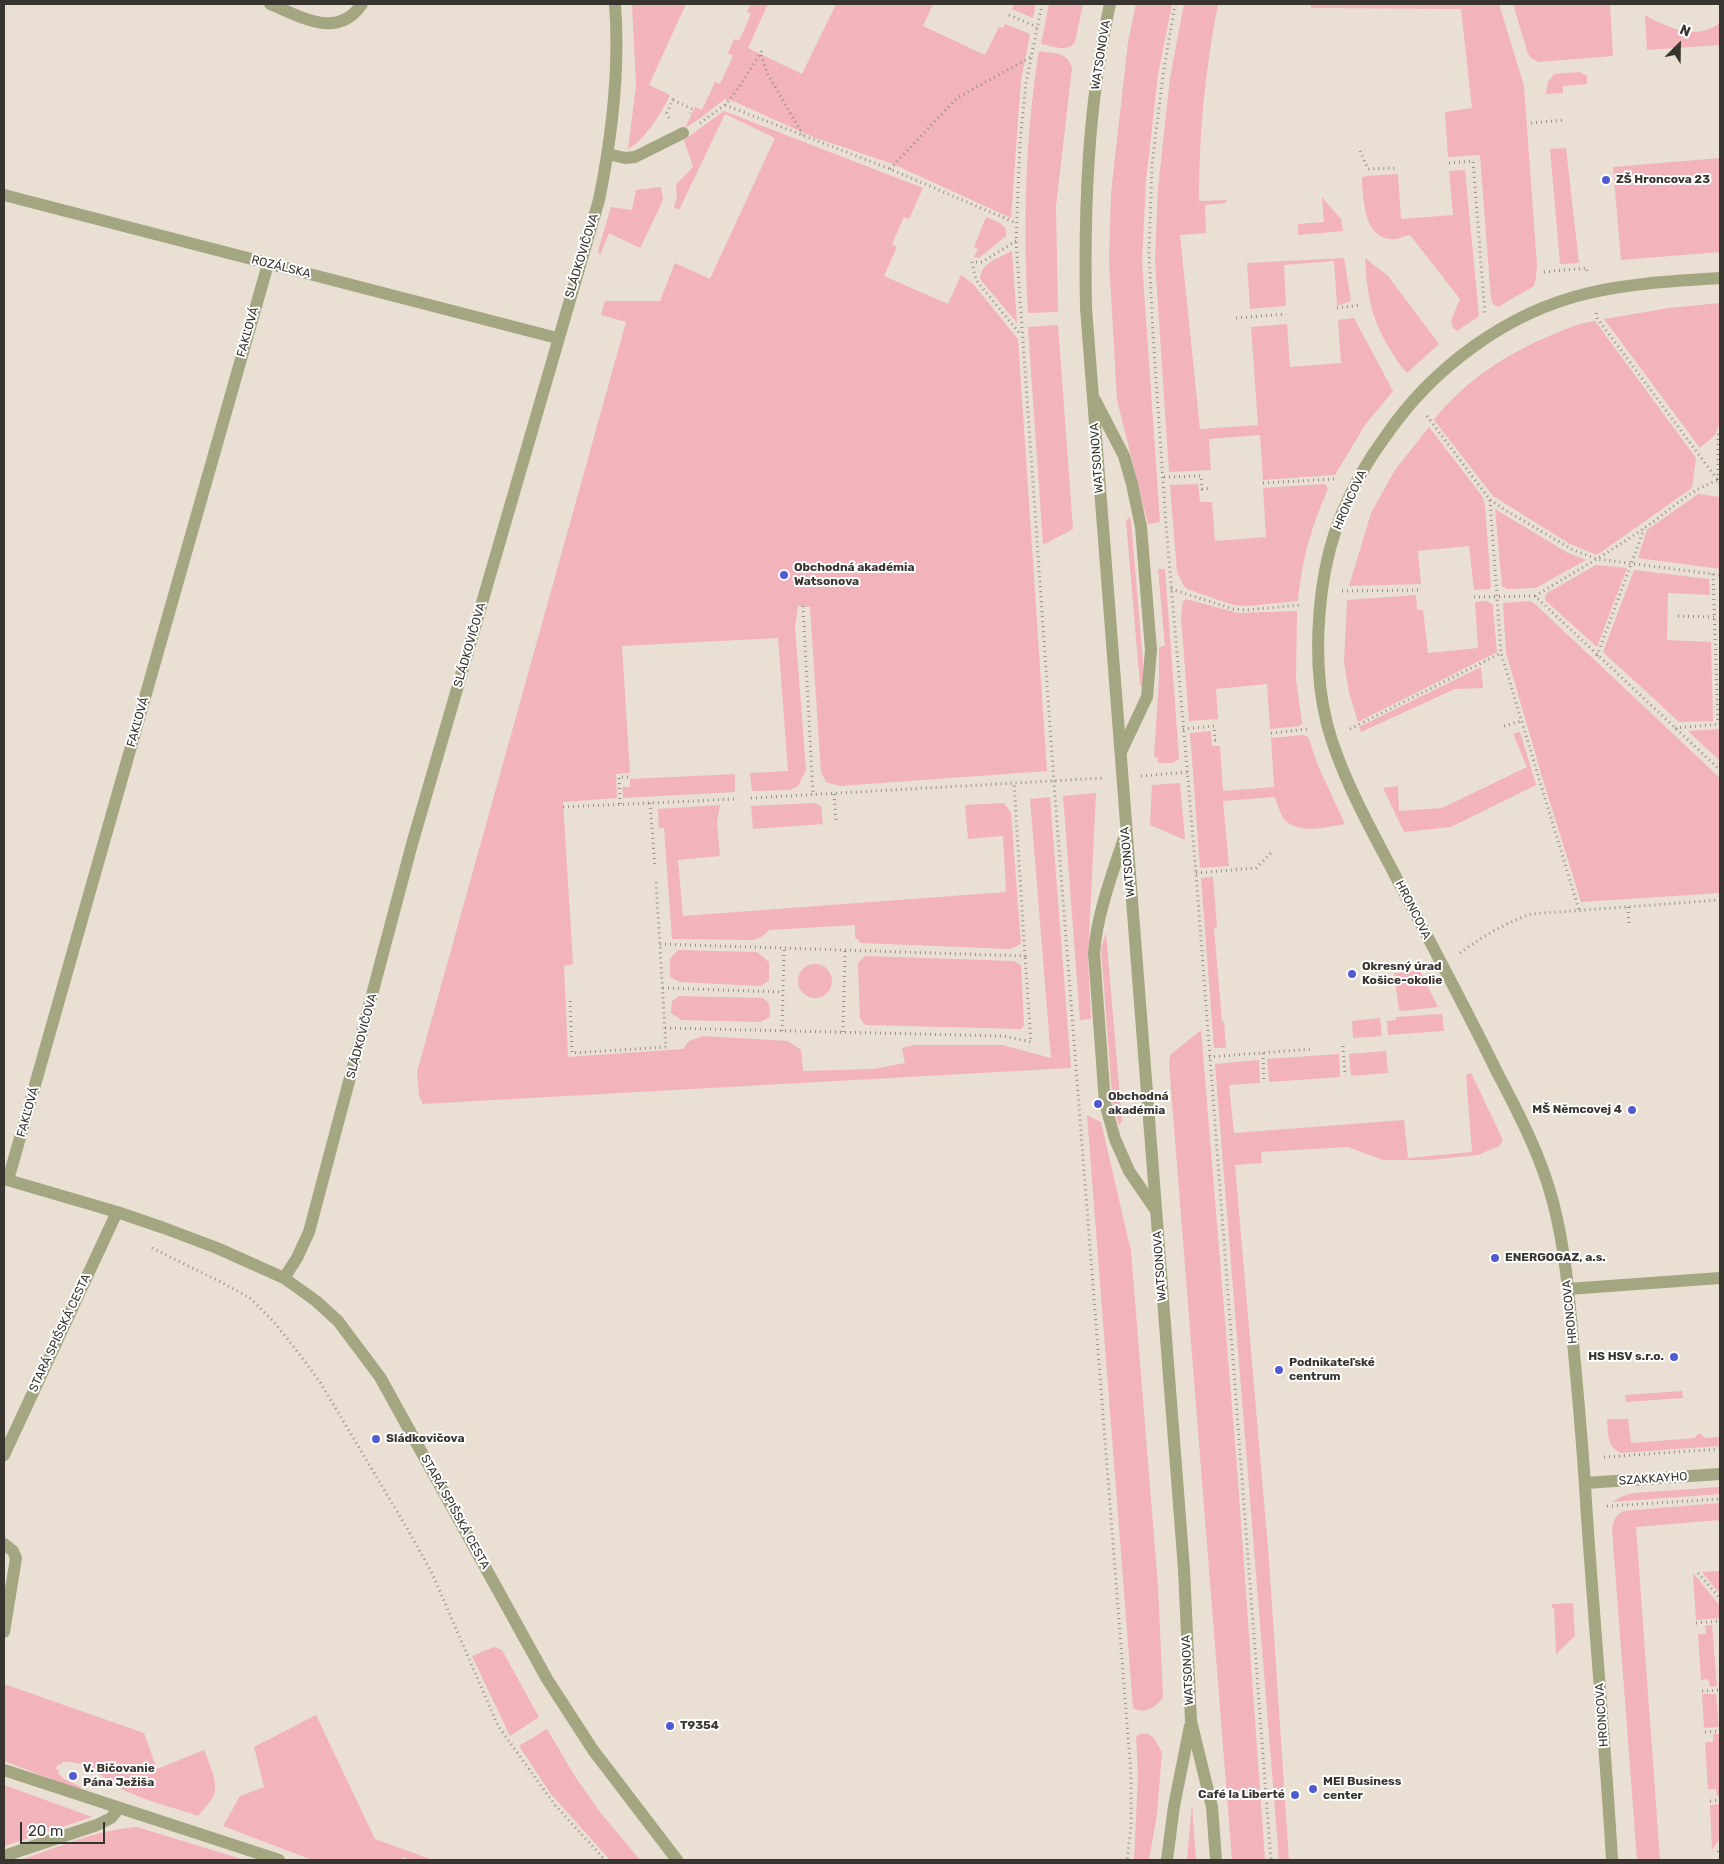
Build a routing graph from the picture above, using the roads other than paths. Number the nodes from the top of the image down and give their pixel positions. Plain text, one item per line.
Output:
1 (270, 4) edge
2 (362, 4) edge
3 (615, 4) edge
4 (1110, 4) edge
5 (683, 133) road end
6 (608, 154) junction
7 (4, 195) edge
8 (268, 264) junction
9 (1720, 278) edge
10 (558, 338) junction
11 (1093, 396) junction
12 (1120, 754) junction
13 (1126, 832) junction
14 (6, 1180) edge
15 (1155, 1208) junction
16 (117, 1212) junction
17 (284, 1278) junction
18 (1720, 1278) edge
19 (1568, 1289) junction
20 (4, 1455) edge
21 (1720, 1474) edge
22 (1585, 1483) junction
23 (4, 1544) edge
24 (4, 1632) edge
25 (1191, 1721) junction
26 (4, 1770) edge
27 (119, 1808) junction
28 (4, 1856) edge
29 (279, 1860) edge
30 (676, 1860) edge
31 (1167, 1860) edge
32 (1216, 1860) edge
33 (1612, 1860) edge

1 - 2 street
3 - 6 street, SLÁDKOVIČOVA
4 - 11 street, WATSONOVA
5 - 6 street
6 - 10 street, SLÁDKOVIČOVA
7 - 8 street, ROZÁLSKA
8 - 10 street, ROZÁLSKA
8 - 14 street, FAKĽOVÁ
9 - 19 street, HRONCOVA
10 - 17 street, SLÁDKOVIČOVA
11 - 12 street, WATSONOVA
11 - 12 street
12 - 13 street, WATSONOVA
13 - 15 street, WATSONOVA
13 - 15 street
14 - 16 street, STARÁ SPIŠSKÁ CESTA
15 - 25 street, WATSONOVA
16 - 17 street, STARÁ SPIŠSKÁ CESTA
16 - 20 street, STARÁ SPIŠSKÁ CESTA
17 - 30 street, STARÁ SPIŠSKÁ CESTA
18 - 19 street
19 - 22 street, HRONCOVA
21 - 22 street, SZAKKAYHO
22 - 33 street, HRONCOVA
23 - 24 street
25 - 31 street, WATSONOVA
25 - 32 street, WATSONOVA
26 - 27 street
27 - 28 street
27 - 29 street

